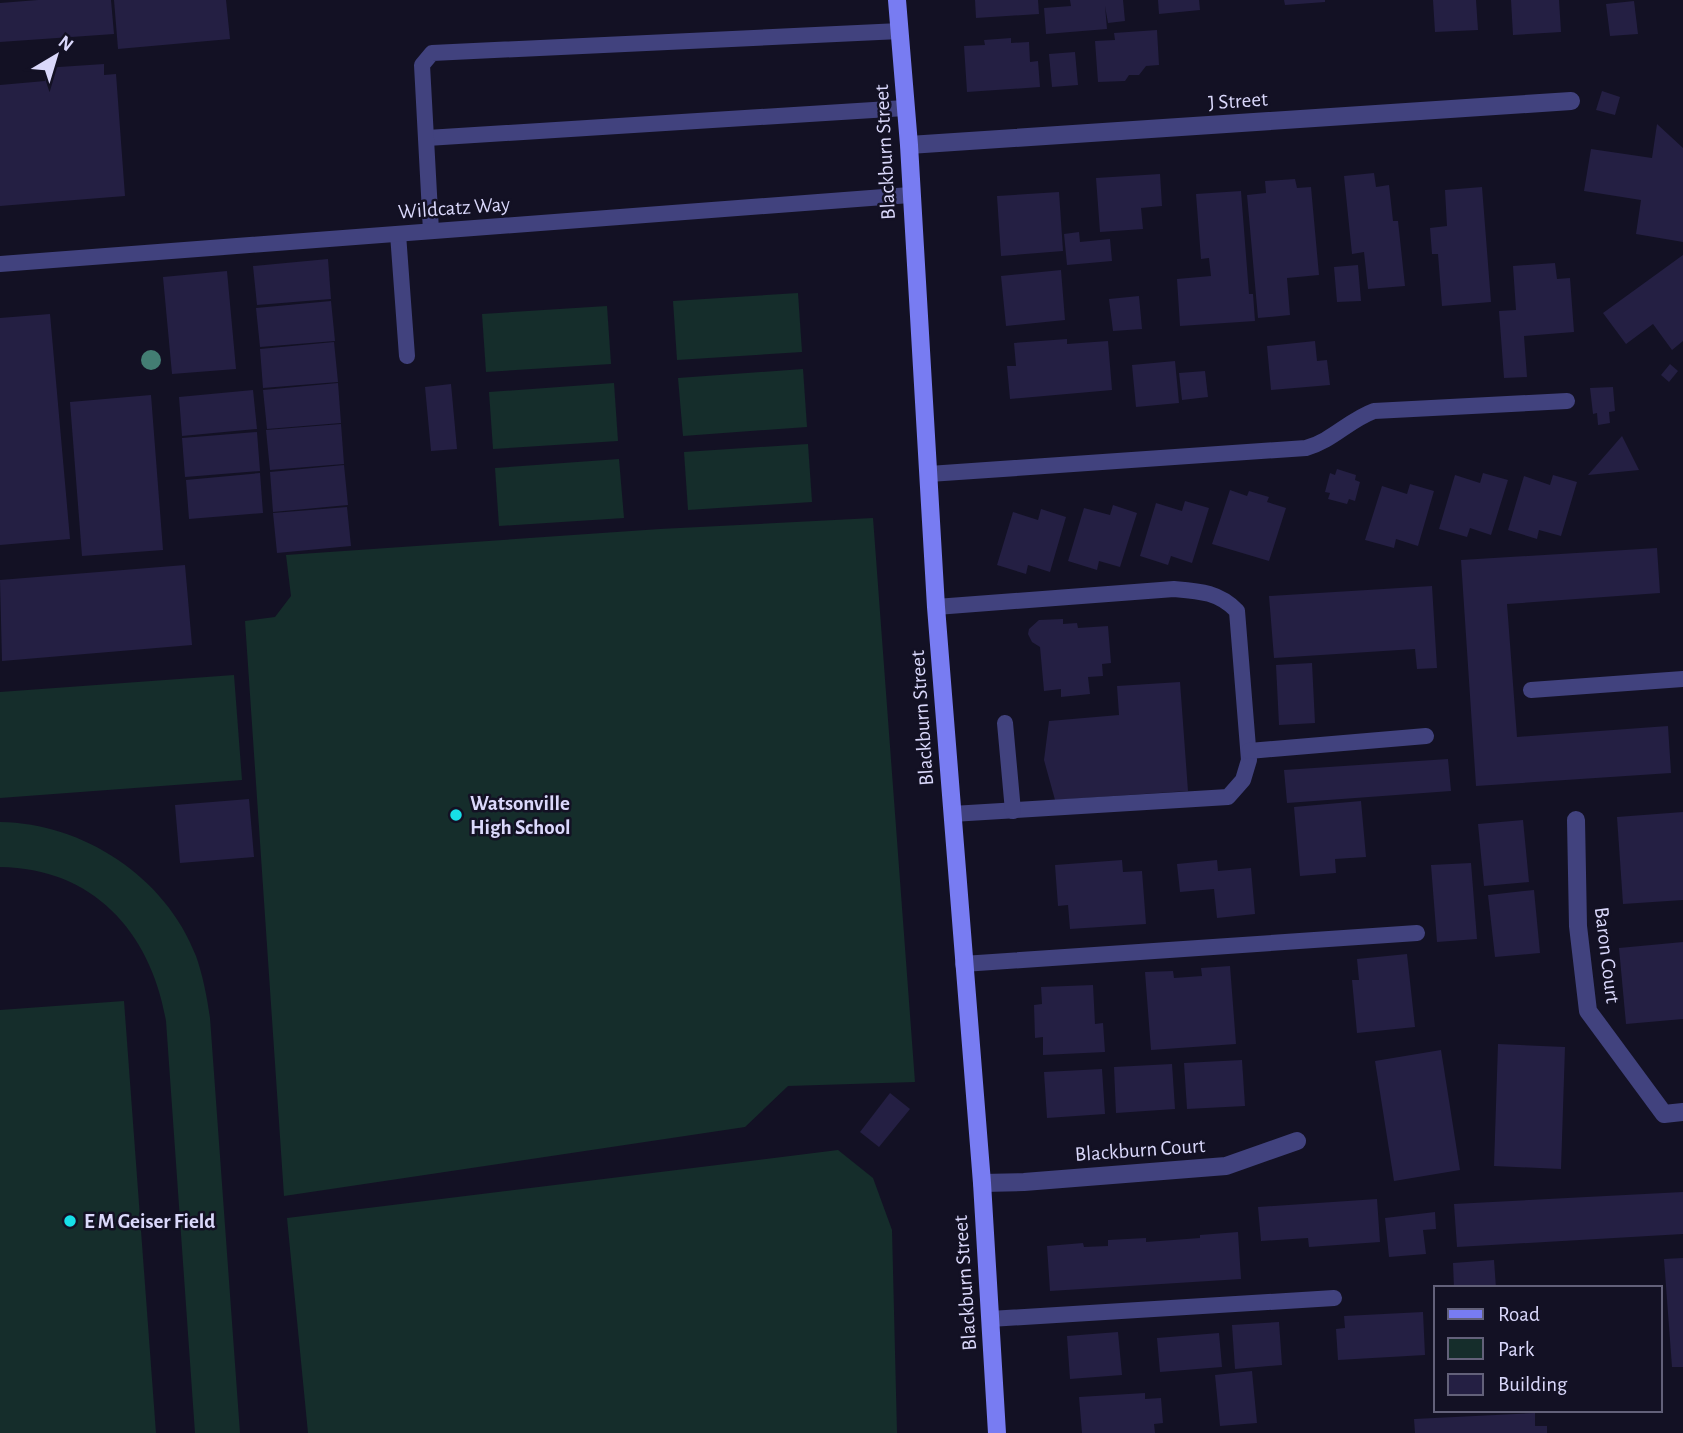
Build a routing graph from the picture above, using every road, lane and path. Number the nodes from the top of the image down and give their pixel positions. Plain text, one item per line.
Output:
1 (897, 0) edge
2 (900, 31) junction
3 (1571, 101) dead end
4 (905, 108) junction
5 (427, 138) junction
6 (909, 145) junction
7 (910, 195) junction
8 (431, 231) junction
9 (398, 234) junction
10 (0, 264) edge
11 (407, 356) dead end
12 (1567, 401) dead end
13 (929, 474) junction
14 (936, 607) junction
15 (1683, 679) edge
16 (1531, 690) dead end
17 (1006, 723) dead end
18 (1426, 736) dead end
19 (1249, 751) junction
20 (1013, 811) junction
21 (952, 814) junction
22 (1576, 820) dead end
23 (1417, 933) dead end
24 (963, 964) junction
25 (1683, 1112) edge
26 (1297, 1141) dead end
27 (982, 1183) junction
28 (1334, 1298) dead end
29 (990, 1319) junction
30 (997, 1433) edge

1 - 2 street, Blackburn Street
2 - 4 street, Blackburn Street
2 - 5 lane
3 - 6 street, J Street
4 - 5 lane
4 - 6 street, Blackburn Street
5 - 8 lane
6 - 7 street, Blackburn Street
7 - 8 lane, Wildcatz Way
7 - 13 street, Blackburn Street
8 - 9 lane, Wildcatz Way
9 - 10 lane, Wildcatz Way
9 - 11 lane
12 - 13 lane
13 - 14 street, Blackburn Street
14 - 19 lane
14 - 21 street, Blackburn Street
15 - 16 lane
17 - 20 lane
18 - 19 lane
19 - 20 lane
20 - 21 lane
21 - 24 street, Blackburn Street
22 - 25 street, Baron Court
23 - 24 lane
24 - 27 street, Blackburn Street
26 - 27 street, Blackburn Court
27 - 29 street, Blackburn Street
28 - 29 lane
29 - 30 street, Blackburn Street

